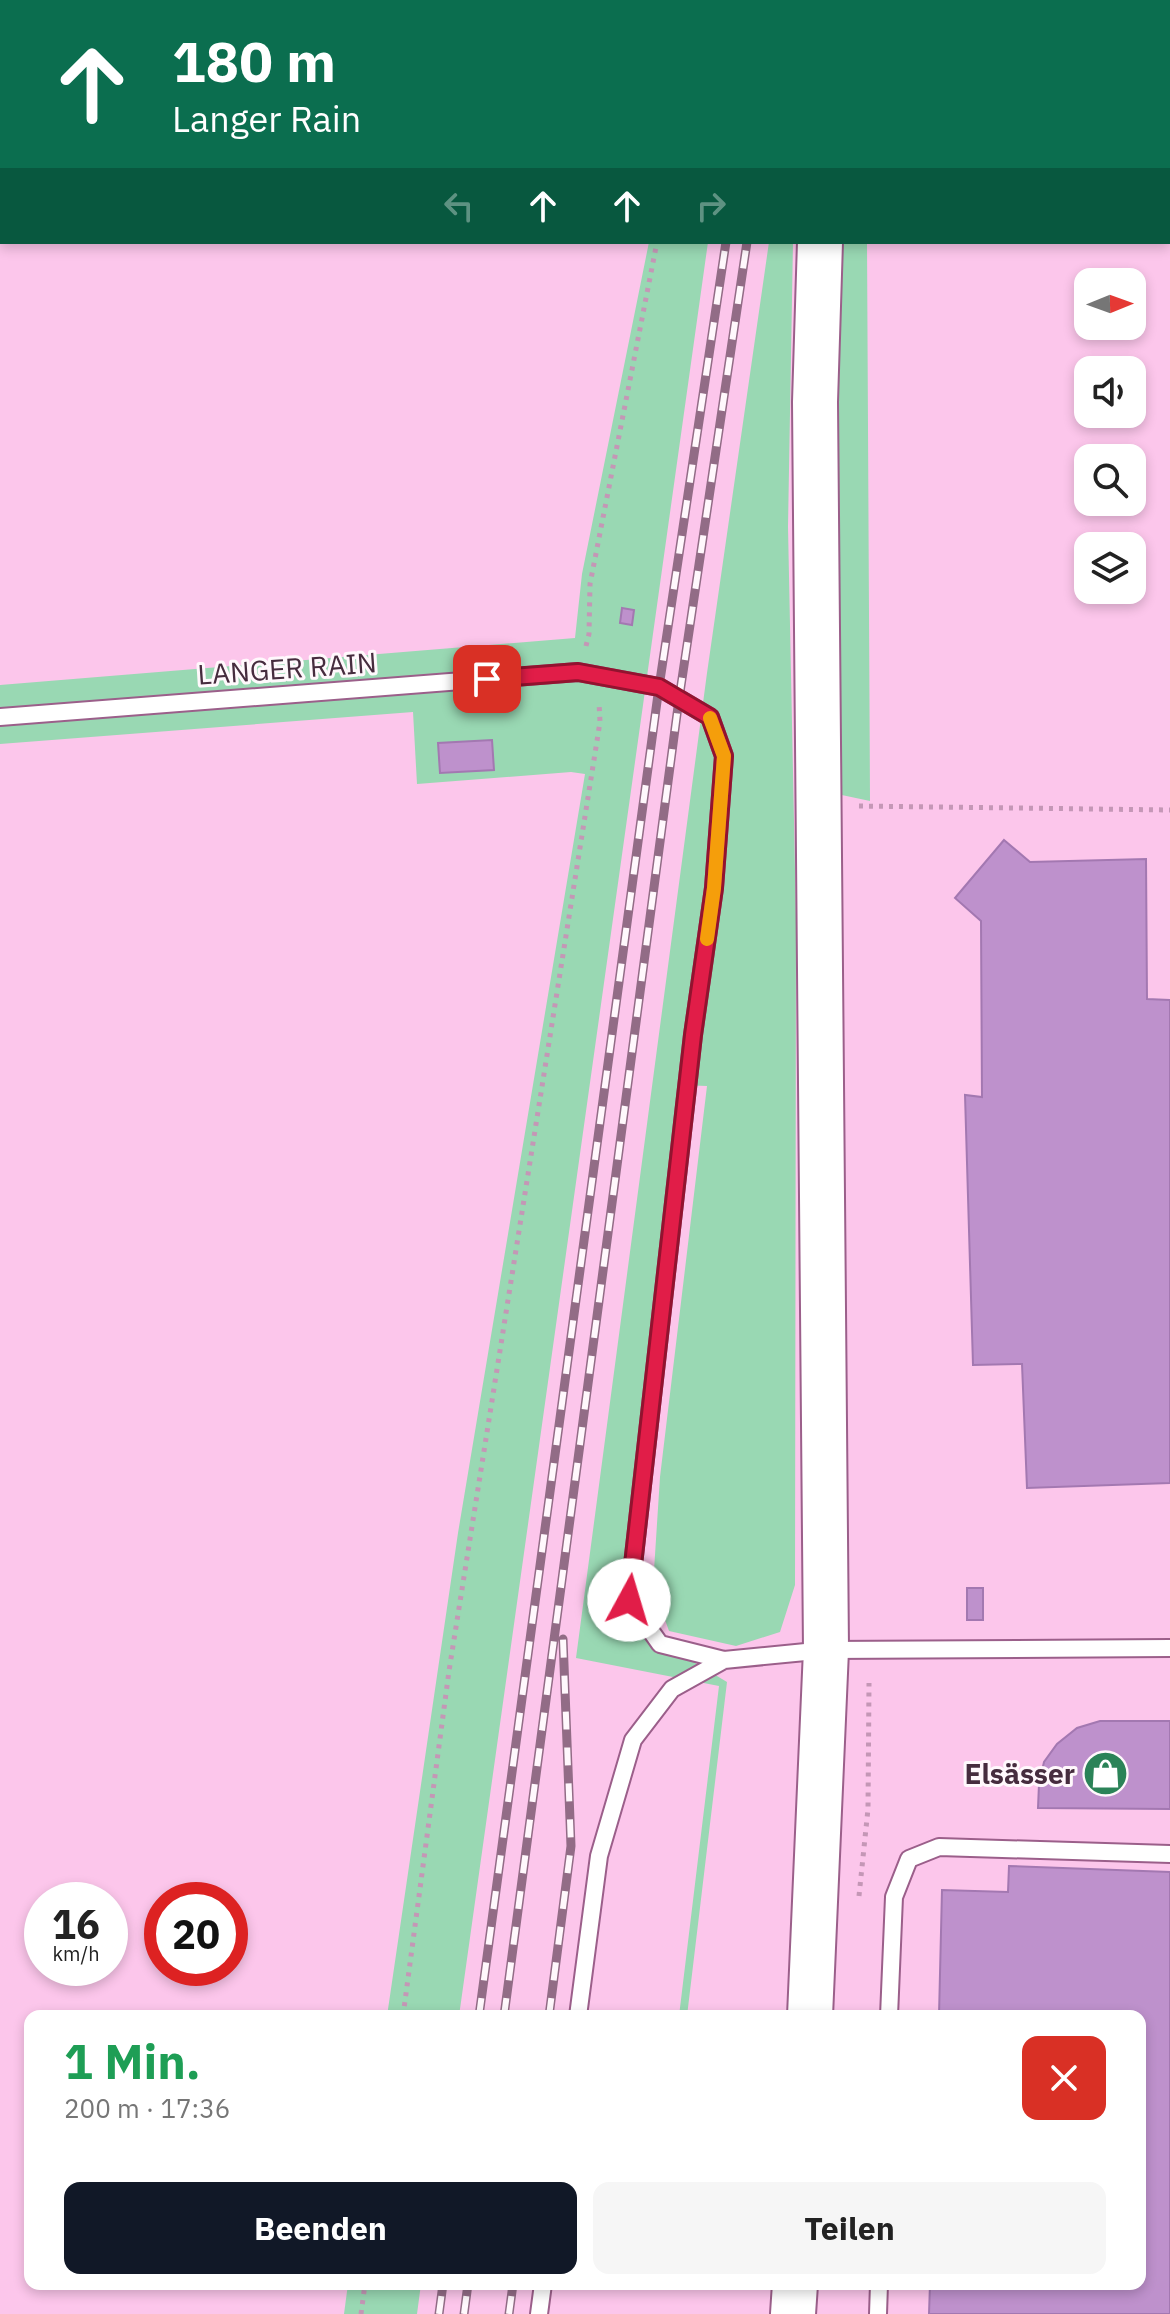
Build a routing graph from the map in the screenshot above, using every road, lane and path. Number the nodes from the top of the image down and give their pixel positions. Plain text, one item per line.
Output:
1 (657, 244) edge
2 (820, 244) edge
3 (578, 672) junction
4 (0, 717) edge
5 (819, 805) junction
6 (1170, 810) edge
7 (1170, 1648) edge
8 (826, 1650) junction
9 (724, 1660) junction
10 (1170, 1854) edge
11 (404, 2010) edge
12 (579, 2010) edge
13 (810, 2010) edge
14 (889, 2010) edge
15 (364, 2290) edge
16 (542, 2290) edge
17 (795, 2290) edge
18 (879, 2290) edge
19 (361, 2314) edge
20 (539, 2314) edge
21 (793, 2314) edge
22 (878, 2314) edge

1 - 3 path
2 - 5 main road
3 - 4 lane, LANGER RAIN
3 - 9 lane, LANGER RAIN
3 - 11 path
5 - 6 path
5 - 8 main road
7 - 8 lane
8 - 9 lane
8 - 13 main road
9 - 12 lane
10 - 14 lane
15 - 19 path
16 - 20 lane
17 - 21 main road
18 - 22 lane

